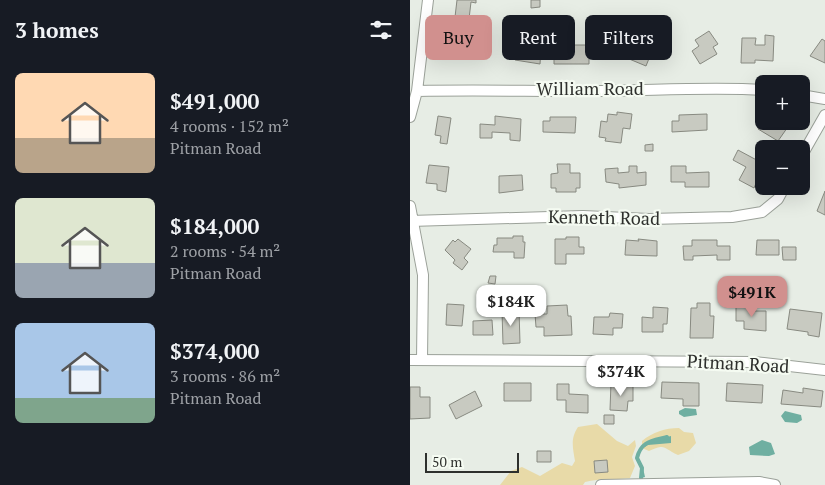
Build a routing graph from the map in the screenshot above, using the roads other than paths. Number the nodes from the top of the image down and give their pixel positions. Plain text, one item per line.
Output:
1 (428, 0) edge
2 (755, 89) edge
3 (417, 91) junction
4 (810, 96) edge
5 (825, 99) edge
6 (825, 115) edge
7 (410, 117) edge
8 (810, 141) edge
9 (780, 195) edge
10 (410, 206) edge
11 (411, 221) edge
12 (410, 360) edge
13 (422, 360) junction
14 (825, 370) edge
15 (601, 485) edge
16 (775, 485) edge

1 - 3 street
2 - 3 street, William Road
3 - 7 street
4 - 5 street
6 - 8 street
9 - 11 street, Kenneth Road
10 - 11 street
11 - 13 street
12 - 13 street, Pitman Road
13 - 14 street, Pitman Road
15 - 16 street

